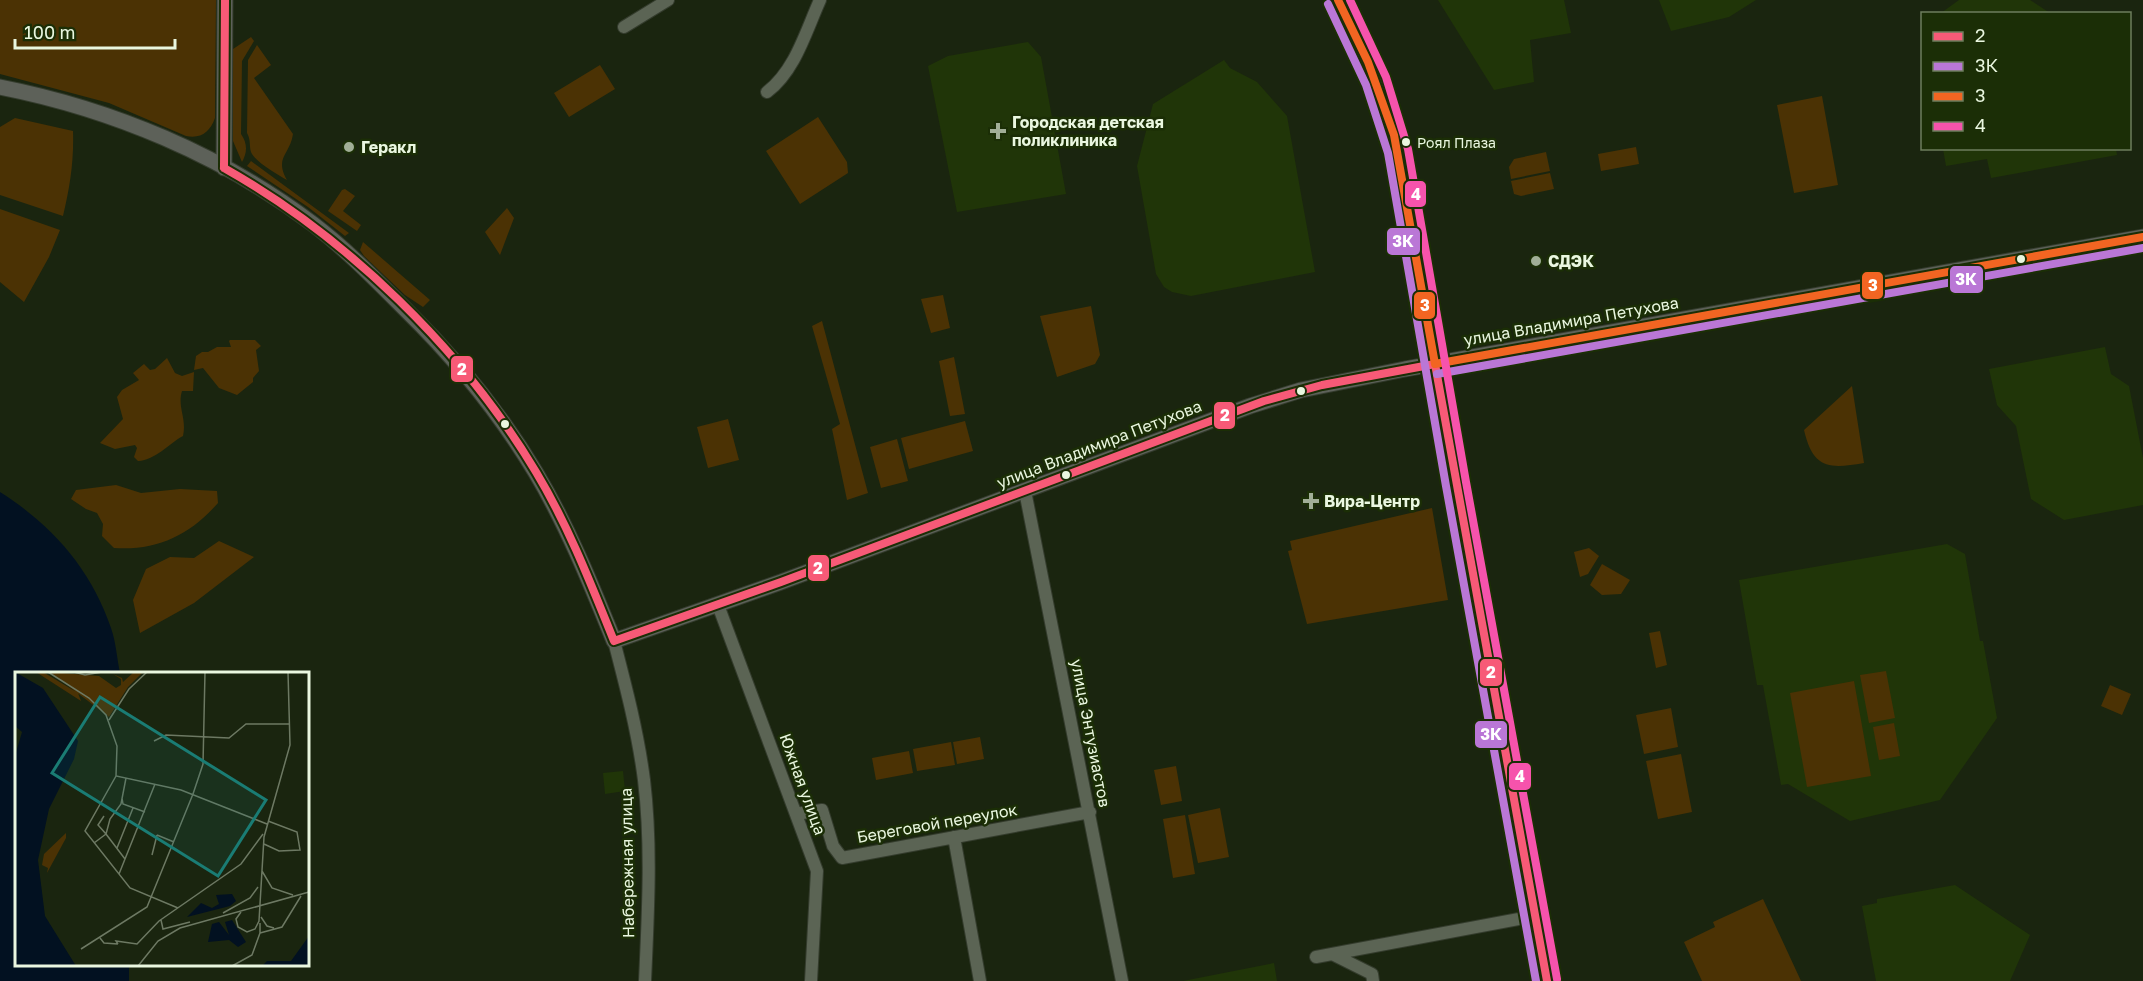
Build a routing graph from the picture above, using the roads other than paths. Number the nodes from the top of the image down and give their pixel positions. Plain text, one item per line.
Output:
1 (225, 0) edge
2 (668, 0) edge
3 (820, 0) edge
4 (1338, 0) edge
5 (624, 27) dead end
6 (0, 87) edge
7 (766, 92) dead end
8 (224, 168) junction
9 (2143, 237) edge
10 (1435, 364) junction
11 (1025, 491) junction
12 (718, 605) junction
13 (614, 641) junction
14 (1090, 812) junction
15 (796, 814) junction
16 (954, 837) junction
17 (1535, 916) junction
18 (1332, 954) junction
19 (1317, 957) dead end
20 (645, 981) edge
21 (811, 981) edge
22 (980, 981) edge
23 (1122, 981) edge
24 (1373, 981) edge
25 (1547, 981) edge

1 - 8 main road
2 - 5 street
3 - 7 street
4 - 10 main road
6 - 8 main road, Набережная улица
8 - 13 main road, Набережная улица
9 - 10 main road, улица Владимира Петухова
10 - 11 main road, улица Владимира Петухова
10 - 17 street
11 - 12 main road, улица Владимира Петухова
11 - 14 street, улица Энтузиастов
12 - 13 main road, улица Владимира Петухова
12 - 15 street, Южная улица
13 - 20 street, Набережная улица
14 - 16 street, Береговой переулок
14 - 23 street, улица Энтузиастов
15 - 16 street, Береговой переулок
15 - 21 street, Южная улица
16 - 22 street
17 - 18 street
17 - 25 street
18 - 19 street
18 - 24 street

